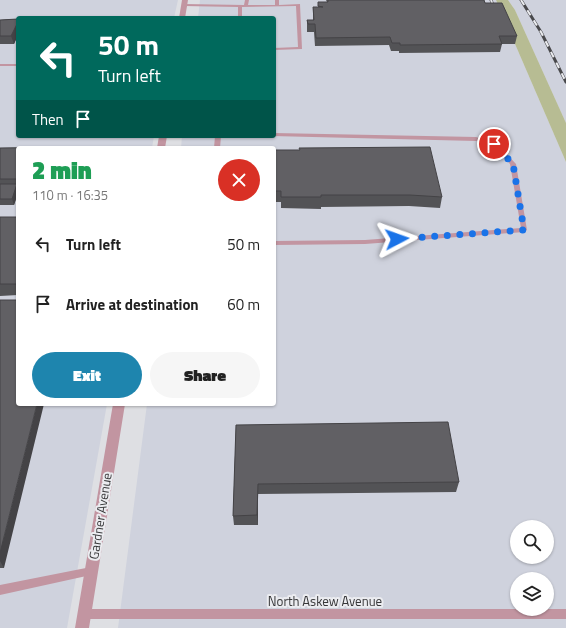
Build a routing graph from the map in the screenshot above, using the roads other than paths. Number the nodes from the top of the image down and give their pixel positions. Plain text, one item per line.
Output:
1 (247, 0) edge
2 (185, 3) edge
3 (277, 3) edge
4 (240, 6) junction
5 (246, 6) junction
6 (182, 16) edge
7 (240, 16) edge
8 (276, 49) edge
9 (16, 65) edge
10 (0, 66) edge
11 (276, 134) edge
12 (276, 243) edge
13 (119, 406) edge
14 (91, 571) junction
15 (0, 590) edge
16 (84, 614) junction
17 (566, 614) edge
18 (82, 628) edge

1 - 5 lane
2 - 4 lane
2 - 6 street
3 - 5 lane
3 - 8 lane
4 - 5 lane
4 - 7 lane
9 - 10 lane
11 - 12 lane
13 - 14 street, Gardner Avenue
14 - 15 lane
14 - 16 street, Gardner Avenue
16 - 17 lane, North Askew Avenue
16 - 18 street, Gardner Avenue

